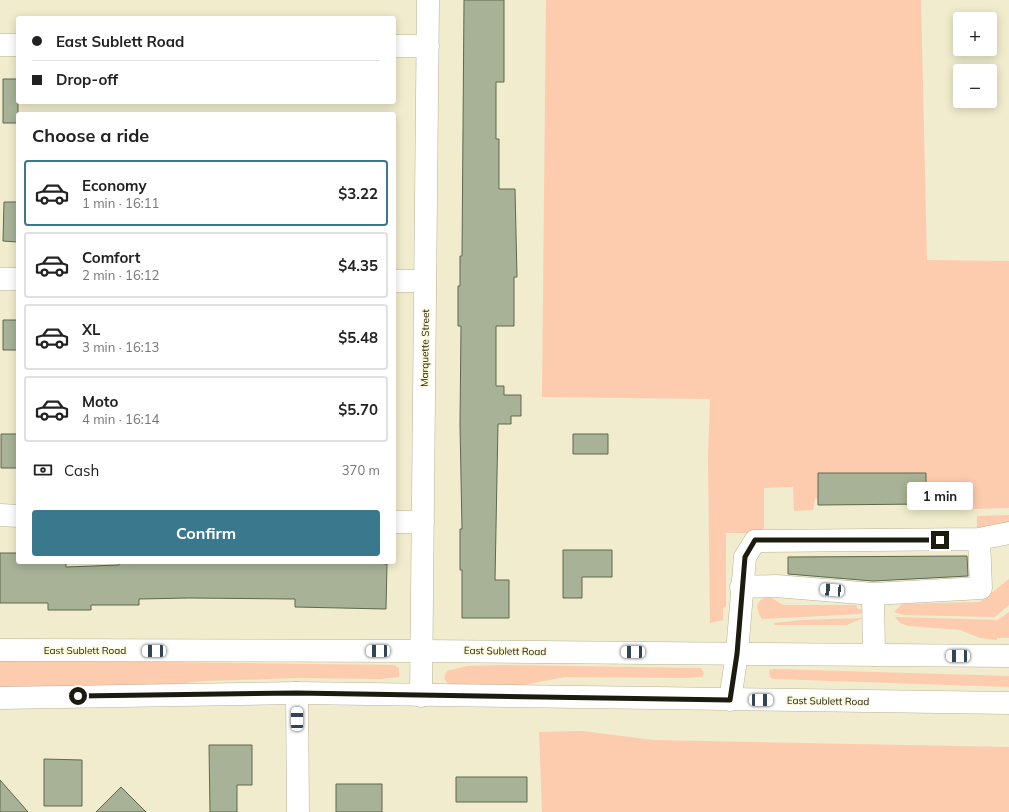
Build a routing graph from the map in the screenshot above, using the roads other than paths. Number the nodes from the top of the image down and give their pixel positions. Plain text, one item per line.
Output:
1 (428, 0) edge
2 (0, 45) edge
3 (16, 45) edge
4 (396, 46) edge
5 (428, 46) junction
6 (0, 279) edge
7 (16, 279) edge
8 (396, 281) edge
9 (425, 281) junction
10 (0, 515) edge
11 (16, 516) edge
12 (396, 522) edge
13 (423, 522) junction
14 (1009, 532) edge
15 (979, 539) junction
16 (741, 587) junction
17 (873, 594) junction
18 (0, 650) edge
19 (422, 650) junction
20 (737, 654) junction
21 (874, 655) junction
22 (1009, 656) edge
23 (297, 693) junction
24 (421, 696) junction
25 (0, 698) edge
26 (730, 700) junction
27 (1009, 703) edge
28 (298, 812) edge

1 - 5 main road, Marquette Street
2 - 3 main road
4 - 5 main road
5 - 9 main road, Marquette Street
6 - 7 main road
8 - 9 main road
9 - 13 main road, Marquette Street
10 - 11 main road
12 - 13 main road
13 - 19 main road, Marquette Street
14 - 15 main road
15 - 16 main road
15 - 17 main road
16 - 17 main road
16 - 20 main road
17 - 21 main road
18 - 19 main road, East Sublett Road
19 - 20 main road, East Sublett Road
19 - 24 main road, Marquette Street
20 - 21 main road, East Sublett Road
20 - 26 main road
21 - 22 main road, East Sublett Road
23 - 24 main road, East Sublett Road
23 - 25 main road, East Sublett Road
23 - 28 main road
24 - 26 main road, East Sublett Road
26 - 27 main road, East Sublett Road

